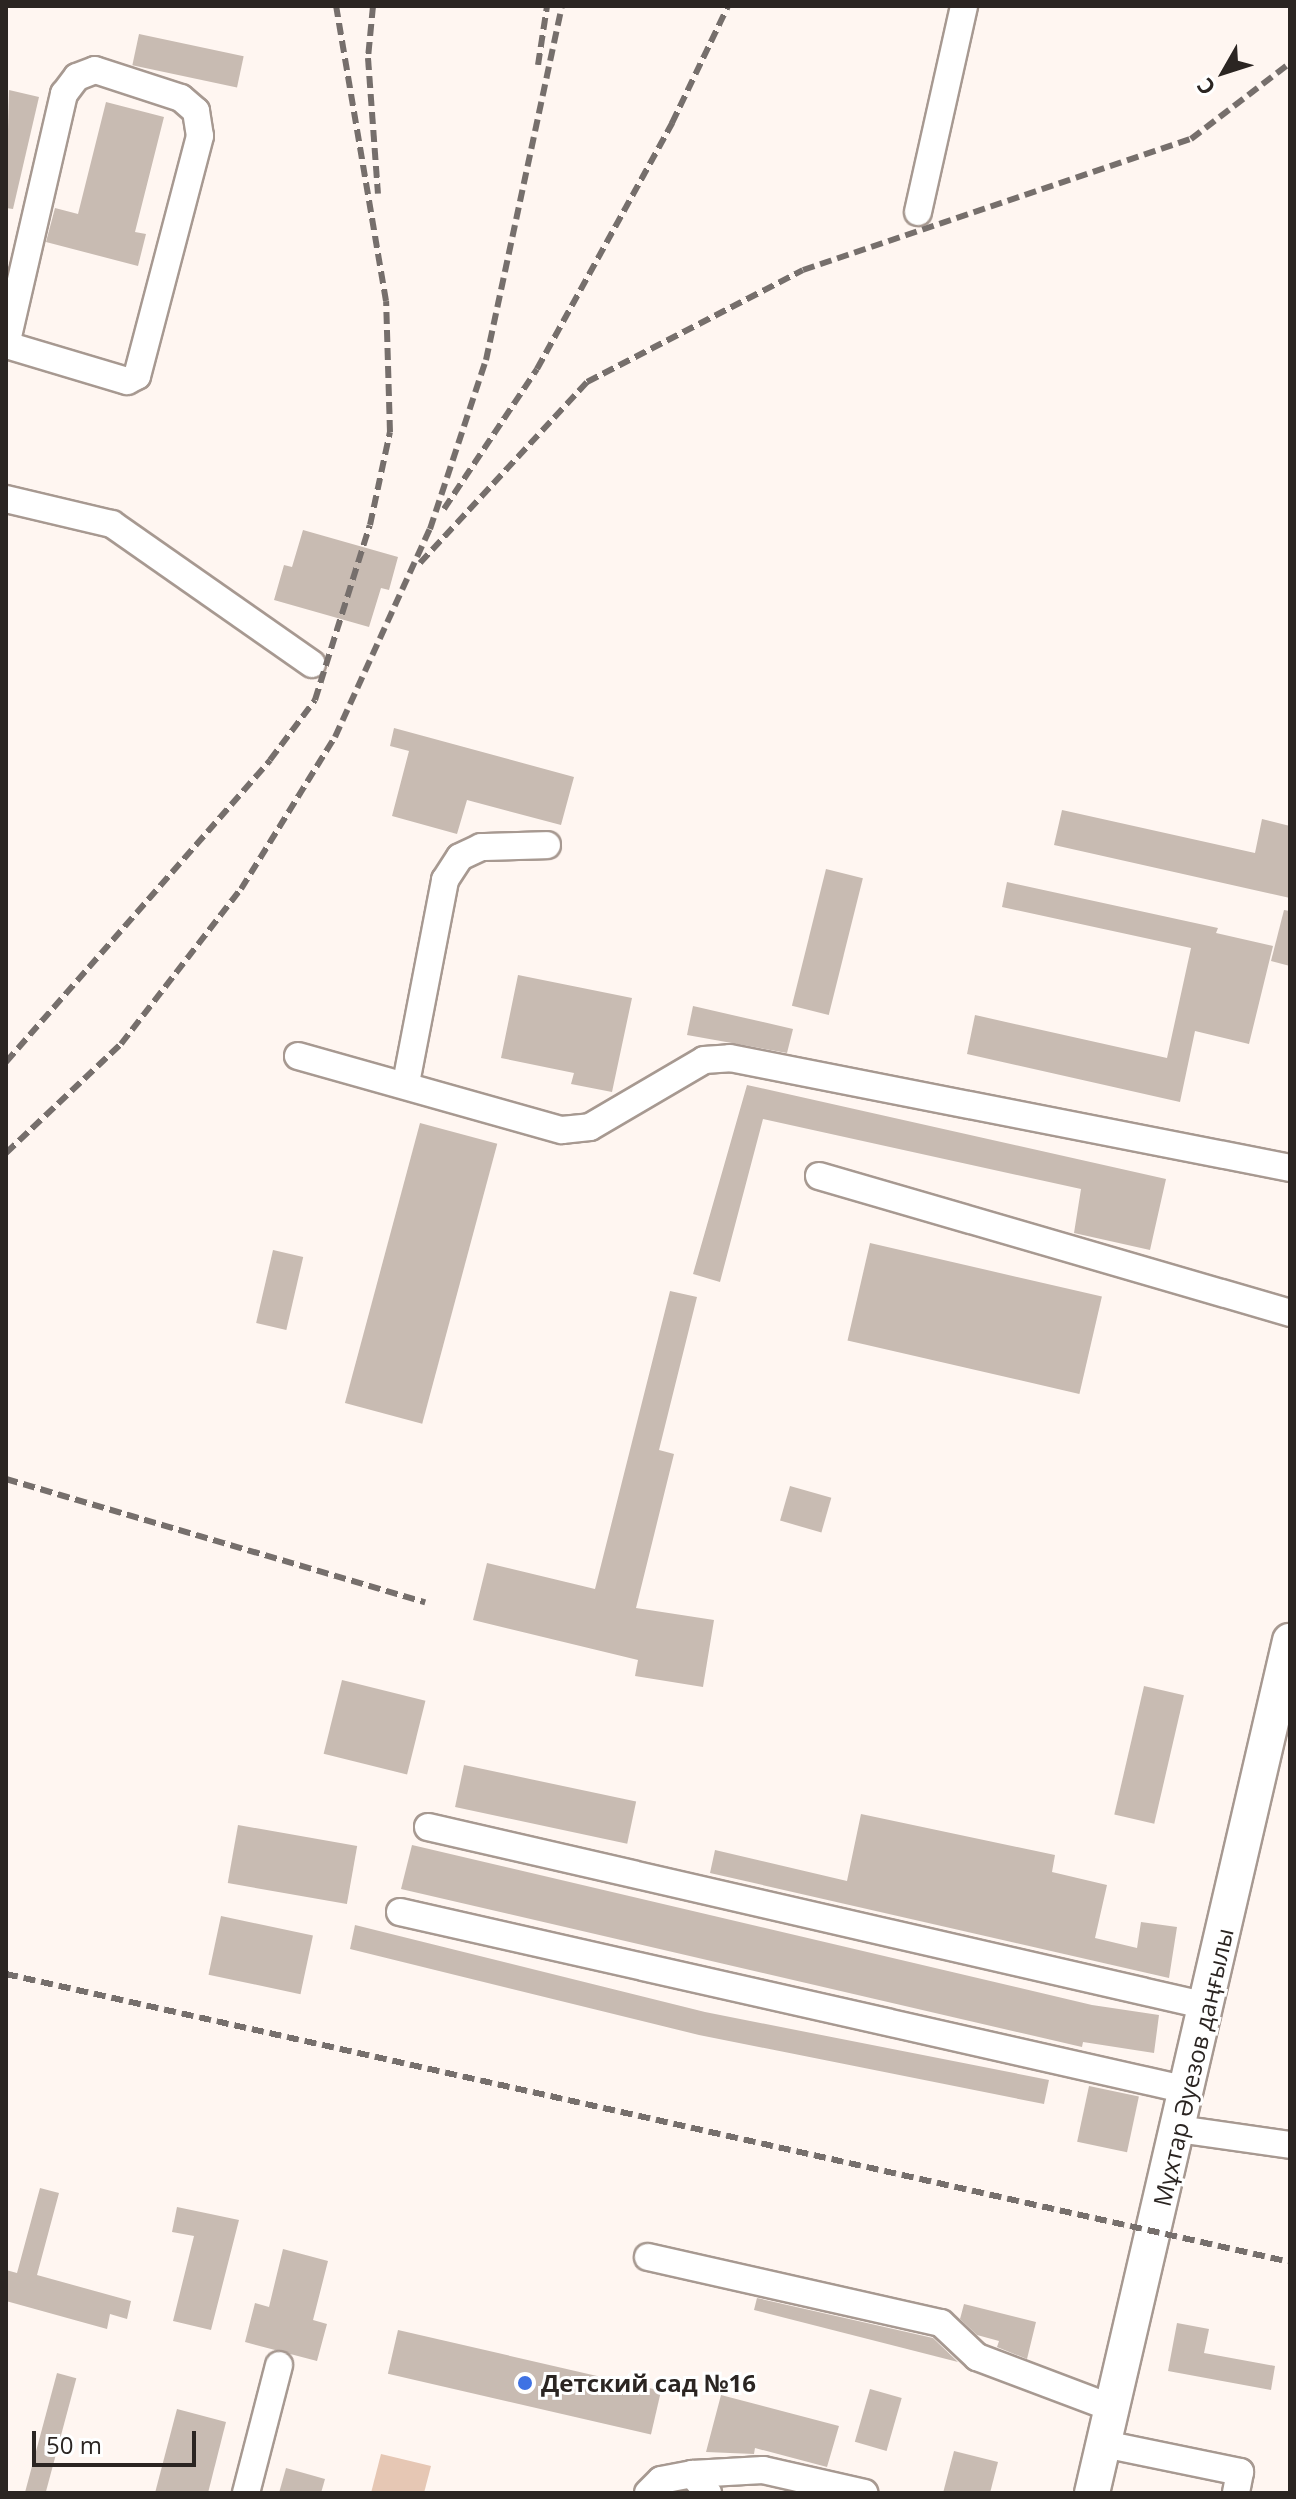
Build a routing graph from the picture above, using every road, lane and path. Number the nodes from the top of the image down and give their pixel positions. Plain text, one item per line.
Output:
1 (964, 6) edge
2 (918, 212) dead end
3 (6, 346) edge
4 (6, 499) edge
5 (312, 664) dead end
6 (547, 845) dead end
7 (298, 1056) dead end
8 (406, 1083) junction
9 (1290, 1168) edge
10 (819, 1176) dead end
11 (1290, 1313) edge
12 (1290, 1641) edge
13 (428, 1827) dead end
14 (400, 1912) dead end
15 (1207, 2006) junction
16 (1187, 2090) junction
17 (1178, 2129) junction
18 (1290, 2145) edge
19 (648, 2257) dead end
20 (279, 2365) dead end
21 (1112, 2408) junction
22 (1104, 2444) junction
23 (700, 2484) edge
24 (246, 2493) edge
25 (648, 2493) edge
26 (864, 2493) edge
27 (1092, 2493) edge
28 (1236, 2493) edge

1 - 2 street
3 - 3 street
4 - 5 street
6 - 8 street
7 - 8 street
8 - 9 street
10 - 11 street
12 - 15 main road, Мұхтар Әуезов даңғылы
13 - 15 street
14 - 16 street
15 - 16 main road, Мұхтар Әуезов даңғылы
16 - 17 main road, Мұхтар Әуезов даңғылы
17 - 18 street
17 - 21 main road, Мұхтар Әуезов даңғылы
19 - 21 street
20 - 24 street
21 - 22 main road, Мұхтар Әуезов даңғылы
22 - 27 main road, Мұхтар Әуезов даңғылы
22 - 28 street
23 - 25 street
23 - 26 street

